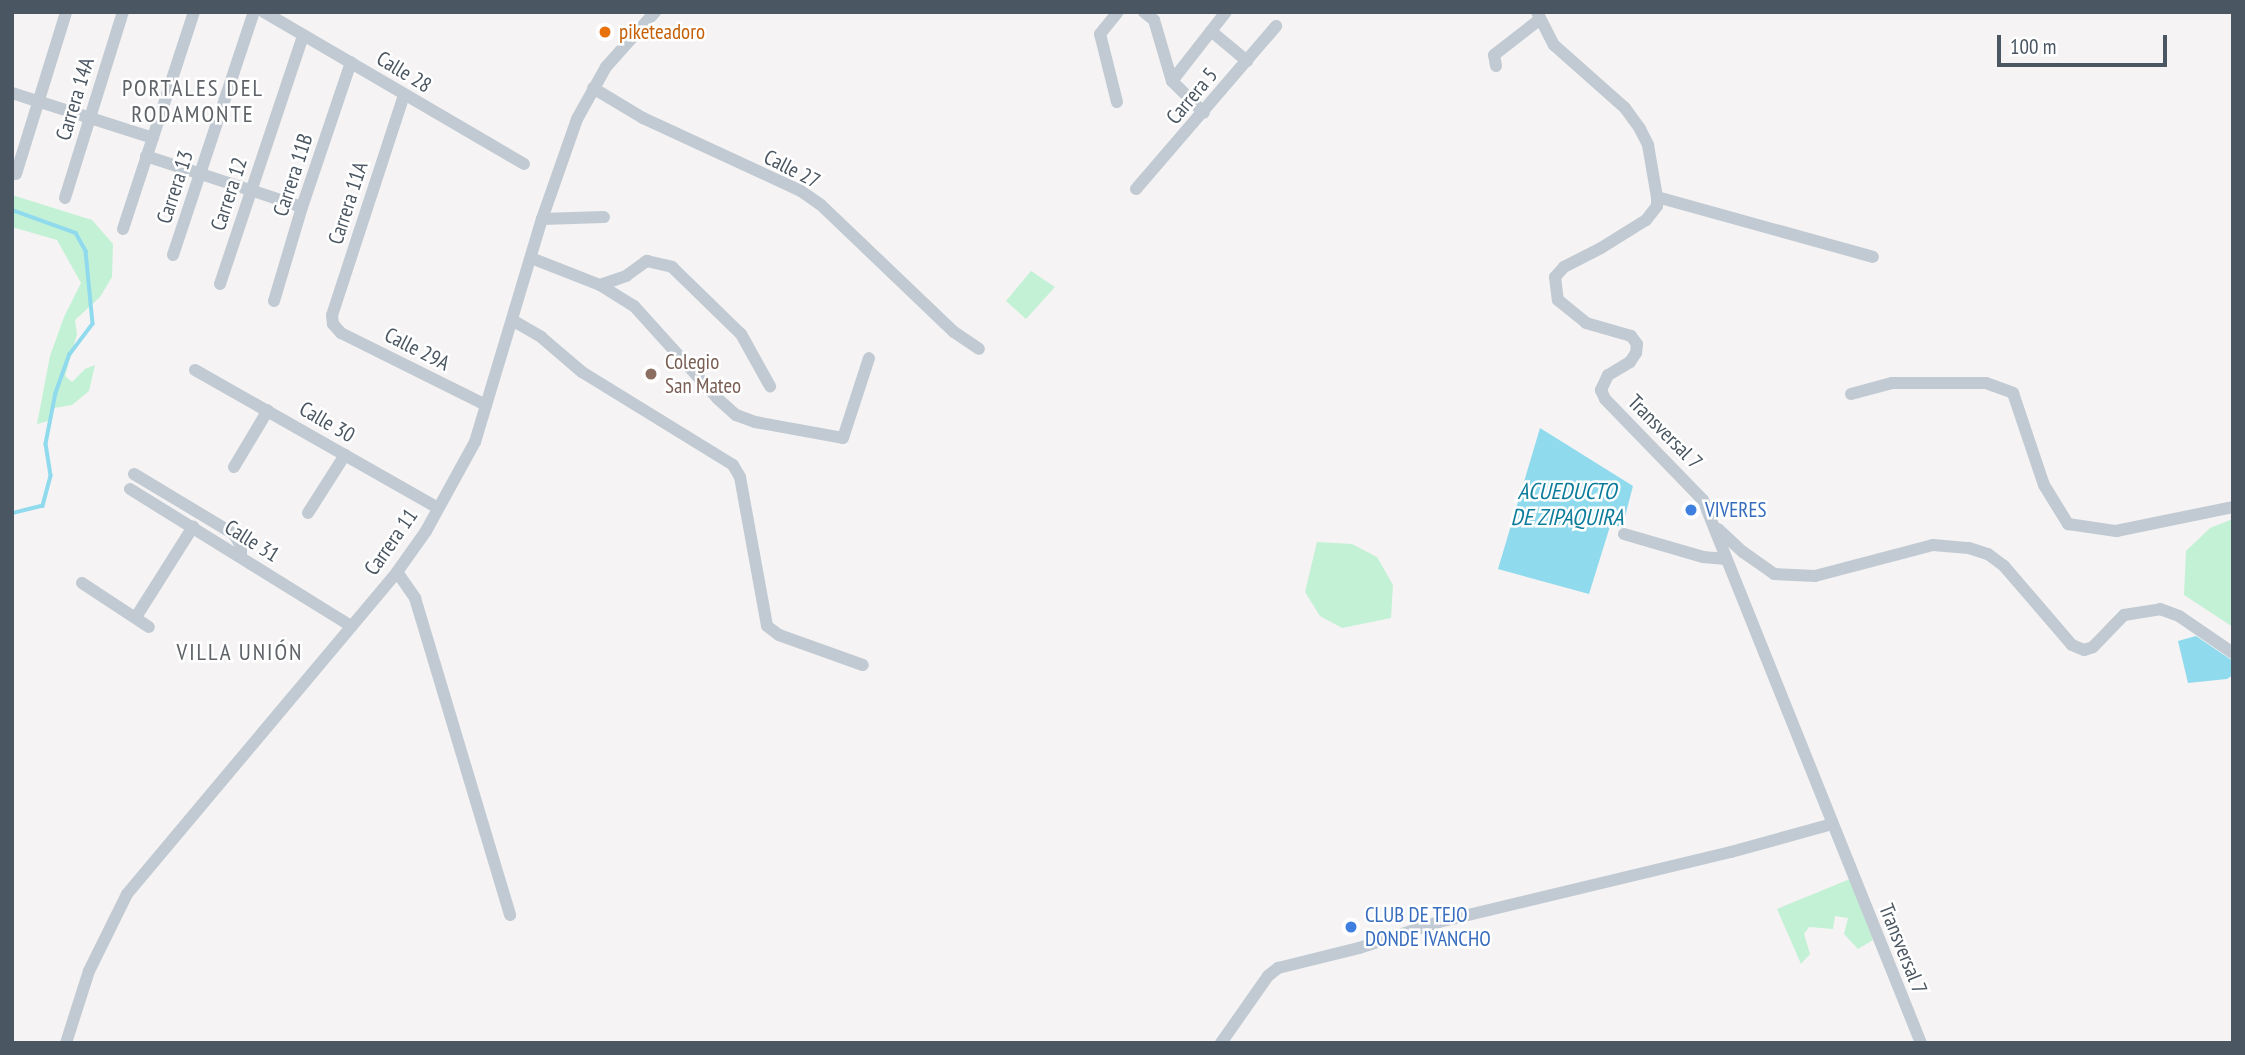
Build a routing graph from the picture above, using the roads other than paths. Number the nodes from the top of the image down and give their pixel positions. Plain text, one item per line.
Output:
1 (66, 12) edge
2 (123, 12) edge
3 (194, 12) edge
4 (254, 12) edge
5 (264, 12) edge
6 (655, 12) edge
7 (1118, 12) edge
8 (1220, 14) edge
9 (1152, 15) edge
10 (1538, 16) edge
11 (1276, 26) dead end
12 (1210, 31) junction
13 (303, 36) junction
14 (1247, 61) junction
15 (351, 62) junction
16 (1496, 66) dead end
17 (1172, 81) junction
18 (593, 88) junction
19 (12, 93) edge
20 (404, 95) junction
21 (39, 102) junction
22 (1117, 102) dead end
23 (1204, 113) junction
24 (89, 117) junction
25 (153, 138) junction
26 (146, 156) junction
27 (524, 164) dead end
28 (16, 174) dead end
29 (200, 176) junction
30 (1136, 189) dead end
31 (250, 191) junction
32 (1657, 197) junction
33 (65, 198) dead end
34 (302, 207) junction
35 (604, 217) dead end
36 (542, 219) junction
37 (123, 229) dead end
38 (173, 255) dead end
39 (1873, 257) dead end
40 (531, 258) junction
41 (220, 284) dead end
42 (600, 285) junction
43 (274, 301) dead end
44 (512, 320) junction
45 (332, 324) joint
46 (979, 349) dead end
47 (869, 358) dead end
48 (195, 370) dead end
49 (770, 386) dead end
50 (1851, 394) dead end
51 (486, 405) junction
52 (268, 410) junction
53 (345, 455) junction
54 (234, 467) dead end
55 (134, 474) dead end
56 (130, 489) dead end
57 (2233, 507) edge
58 (438, 508) junction
59 (308, 513) dead end
60 (1715, 526) junction
61 (193, 527) junction
62 (1624, 534) dead end
63 (241, 556) junction
64 (1726, 559) junction
65 (397, 572) junction
66 (82, 583) dead end
67 (136, 617) junction
68 (351, 626) junction
69 (149, 627) dead end
70 (2233, 653) edge
71 (863, 665) dead end
72 (1832, 824) junction
73 (510, 915) dead end
74 (66, 1043) edge
75 (1221, 1043) edge
76 (1921, 1043) edge

1 - 21 street
2 - 24 street, Carrera 14A
3 - 25 street
4 - 29 street, Carrera 13
5 - 13 street, Calle 28
6 - 18 street, Carrera 11
7 - 22 street
8 - 12 street
9 - 17 street
10 - 16 street
10 - 32 street
11 - 14 street, Carrera 5
12 - 14 street
12 - 17 street
13 - 15 street, Calle 28
13 - 31 street, Carrera 12
14 - 23 street, Carrera 5
15 - 20 street, Calle 28
15 - 34 street, Carrera 11B
17 - 23 street
18 - 36 street, Carrera 11
18 - 46 street, Calle 27
19 - 21 street
20 - 27 street, Calle 28
20 - 45 street, Carrera 11A
21 - 24 street
21 - 28 street
23 - 30 street, Carrera 5
24 - 25 street
24 - 33 street, Carrera 14A
25 - 26 street
26 - 29 street
26 - 37 street
29 - 31 street
29 - 38 street, Carrera 13
31 - 34 street
31 - 41 street, Carrera 12
32 - 39 street
32 - 60 street, Transversal 7
34 - 43 street, Carrera 11B
35 - 36 street
36 - 40 street, Carrera 11
40 - 42 street
40 - 44 street, Carrera 11
42 - 47 street
42 - 49 street
44 - 51 street, Carrera 11
44 - 71 street
45 - 51 street, Calle 29A
48 - 52 street, Calle 30
50 - 57 street
51 - 58 street, Carrera 11
52 - 53 street, Calle 30
52 - 54 street
53 - 58 street, Calle 30
53 - 59 street
55 - 63 street
56 - 61 street, Calle 31
58 - 65 street, Carrera 11
60 - 64 street, Transversal 7
60 - 70 street
61 - 63 street, Calle 31
61 - 67 street
62 - 64 street
63 - 68 street, Calle 31
64 - 72 street, Transversal 7
65 - 68 street, Carrera 11
65 - 73 street
66 - 67 street
67 - 69 street
68 - 74 street, Carrera 11
72 - 75 street
72 - 76 street, Transversal 7

